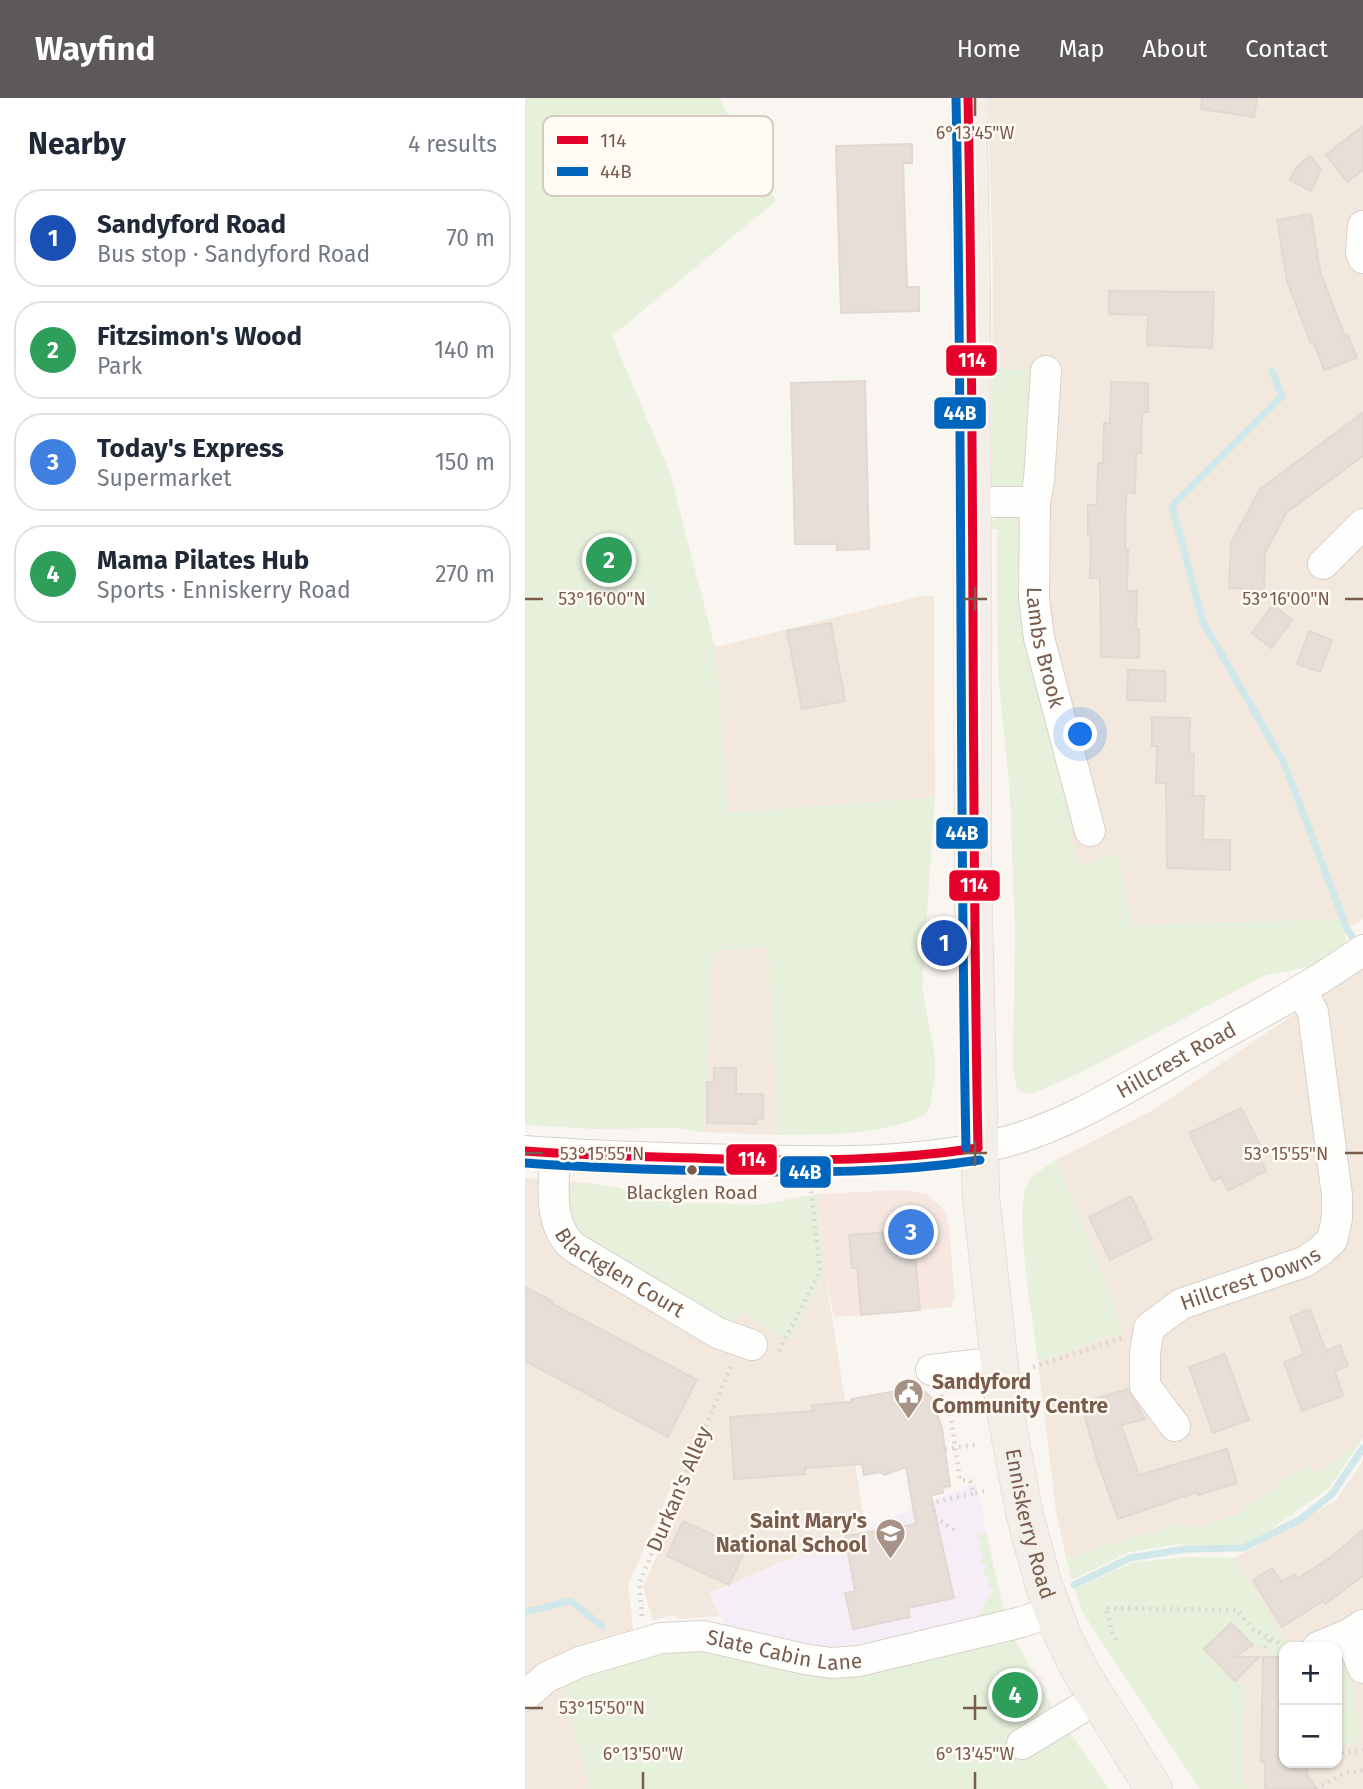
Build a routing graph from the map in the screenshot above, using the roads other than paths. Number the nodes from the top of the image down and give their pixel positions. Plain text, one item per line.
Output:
1 (968, 98) edge
2 (1363, 226) edge
3 (1363, 258) edge
4 (1046, 371) dead end
5 (971, 502) junction
6 (1035, 502) junction
7 (1363, 524) edge
8 (1323, 564) dead end
9 (1090, 831) dead end
10 (1352, 958) edge
11 (1302, 990) junction
12 (978, 1148) junction
13 (525, 1151) edge
14 (555, 1153) junction
15 (758, 1346) road end
16 (1016, 1364) junction
17 (932, 1370) road end
18 (1175, 1426) dead end
19 (1052, 1612) junction
20 (1356, 1629) edge
21 (1329, 1642) edge
22 (1363, 1668) edge
23 (525, 1696) edge
24 (1096, 1699) junction
25 (1022, 1744) dead end
26 (1154, 1789) edge

1 - 5 main road, Enniskerry Road
2 - 3 street
4 - 6 street, Lambs Brook
5 - 6 street
5 - 12 main road, Enniskerry Road
6 - 9 street, Lambs Brook
7 - 8 street
10 - 11 street, Hillcrest Road
11 - 12 street, Hillcrest Road
11 - 18 street, Hillcrest Downs
12 - 14 street
12 - 16 main road, Enniskerry Road
13 - 14 street
14 - 15 street, Blackglen Court
16 - 17 street
16 - 19 main road, Enniskerry Road
19 - 23 street, Slate Cabin Lane
19 - 24 main road, Enniskerry Road
20 - 21 street
20 - 22 street
24 - 25 street
24 - 26 main road, Enniskerry Road

